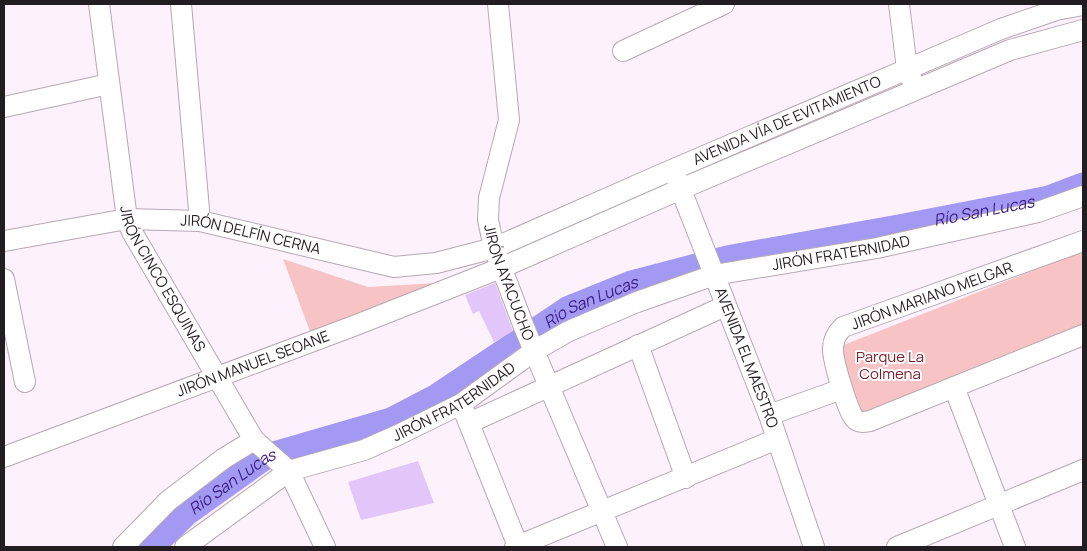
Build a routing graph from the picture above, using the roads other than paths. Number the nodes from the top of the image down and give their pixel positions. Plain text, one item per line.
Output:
1 (99, 4) edge
2 (181, 4) edge
3 (498, 4) edge
4 (724, 4) edge
5 (899, 4) edge
6 (1083, 5) edge
7 (1083, 30) edge
8 (623, 51) dead end
9 (908, 69) junction
10 (109, 84) junction
11 (916, 90) junction
12 (4, 107) edge
13 (673, 170) junction
14 (680, 189) junction
15 (1083, 196) edge
16 (127, 219) junction
17 (200, 222) junction
18 (4, 241) edge
19 (1083, 241) edge
20 (494, 248) junction
21 (502, 268) junction
22 (712, 271) junction
23 (4, 279) edge
24 (725, 306) junction
25 (1083, 335) edge
26 (529, 340) junction
27 (638, 345) junction
28 (218, 377) junction
29 (25, 382) dead end
30 (549, 387) junction
31 (954, 387) junction
32 (842, 389) junction
33 (461, 404) junction
34 (769, 415) junction
35 (468, 423) junction
36 (777, 439) junction
37 (255, 441) junction
38 (4, 457) edge
39 (284, 467) junction
40 (1083, 470) edge
41 (686, 478) junction
42 (998, 506) junction
43 (602, 512) junction
44 (123, 547) edge
45 (185, 547) edge
46 (325, 547) edge
47 (516, 547) edge
48 (617, 547) edge
49 (814, 547) edge
50 (896, 547) edge
51 (1015, 547) edge

1 - 10 street, JIRÓN CINCO ESQUINAS
2 - 17 street
3 - 20 street, JIRÓN AYACUCHO
4 - 8 street
5 - 9 street
6 - 9 street, AVENIDA VÍA DE EVITAMIENTO
7 - 11 street, AVENIDA VÍA DE EVITAMIENTO
9 - 11 street
9 - 13 street, AVENIDA VÍA DE EVITAMIENTO
10 - 12 street
10 - 16 street, JIRÓN CINCO ESQUINAS
11 - 14 street, AVENIDA VÍA DE EVITAMIENTO
13 - 14 street, AVENIDA EL MAESTRO
13 - 20 street, AVENIDA VÍA DE EVITAMIENTO
14 - 21 street, AVENIDA VÍA DE EVITAMIENTO
14 - 22 street, AVENIDA EL MAESTRO
15 - 22 street, JIRÓN FRATERNIDAD
16 - 17 street, JIRÓN DELFÍN CERNA
16 - 18 street, JIRÓN DELFÍN CERNA
16 - 28 street, JIRÓN CINCO ESQUINAS
17 - 20 street, JIRÓN DELFÍN CERNA
19 - 32 street, JIRÓN MARIANO MELGAR
20 - 21 street, JIRÓN AYACUCHO
21 - 26 street, JIRÓN AYACUCHO
21 - 28 street, JIRÓN MANUEL SEOANE
22 - 24 street, AVENIDA EL MAESTRO
22 - 26 street, JIRÓN FRATERNIDAD
23 - 29 street
24 - 27 street
24 - 34 street, AVENIDA EL MAESTRO
25 - 31 street, JIRÓN MARIANO MELGAR
26 - 30 street, JIRÓN AYACUCHO
26 - 33 street, JIRÓN FRATERNIDAD
27 - 30 street
27 - 41 street
28 - 37 street, JIRÓN CINCO ESQUINAS
28 - 38 street, JIRÓN MANUEL SEOANE
30 - 35 street
30 - 43 street, JIRÓN AYACUCHO
31 - 32 street, JIRÓN MARIANO MELGAR
31 - 42 street
32 - 34 street
33 - 35 street
33 - 39 street, JIRÓN FRATERNIDAD
34 - 36 street, AVENIDA EL MAESTRO
35 - 47 street
36 - 41 street
36 - 49 street, AVENIDA EL MAESTRO
37 - 39 street, JIRÓN CINCO ESQUINAS
37 - 44 street
39 - 45 street, JIRÓN FRATERNIDAD
39 - 46 street, JIRÓN CINCO ESQUINAS
40 - 42 street
41 - 43 street
42 - 50 street
42 - 51 street
43 - 47 street
43 - 48 street, JIRÓN AYACUCHO

